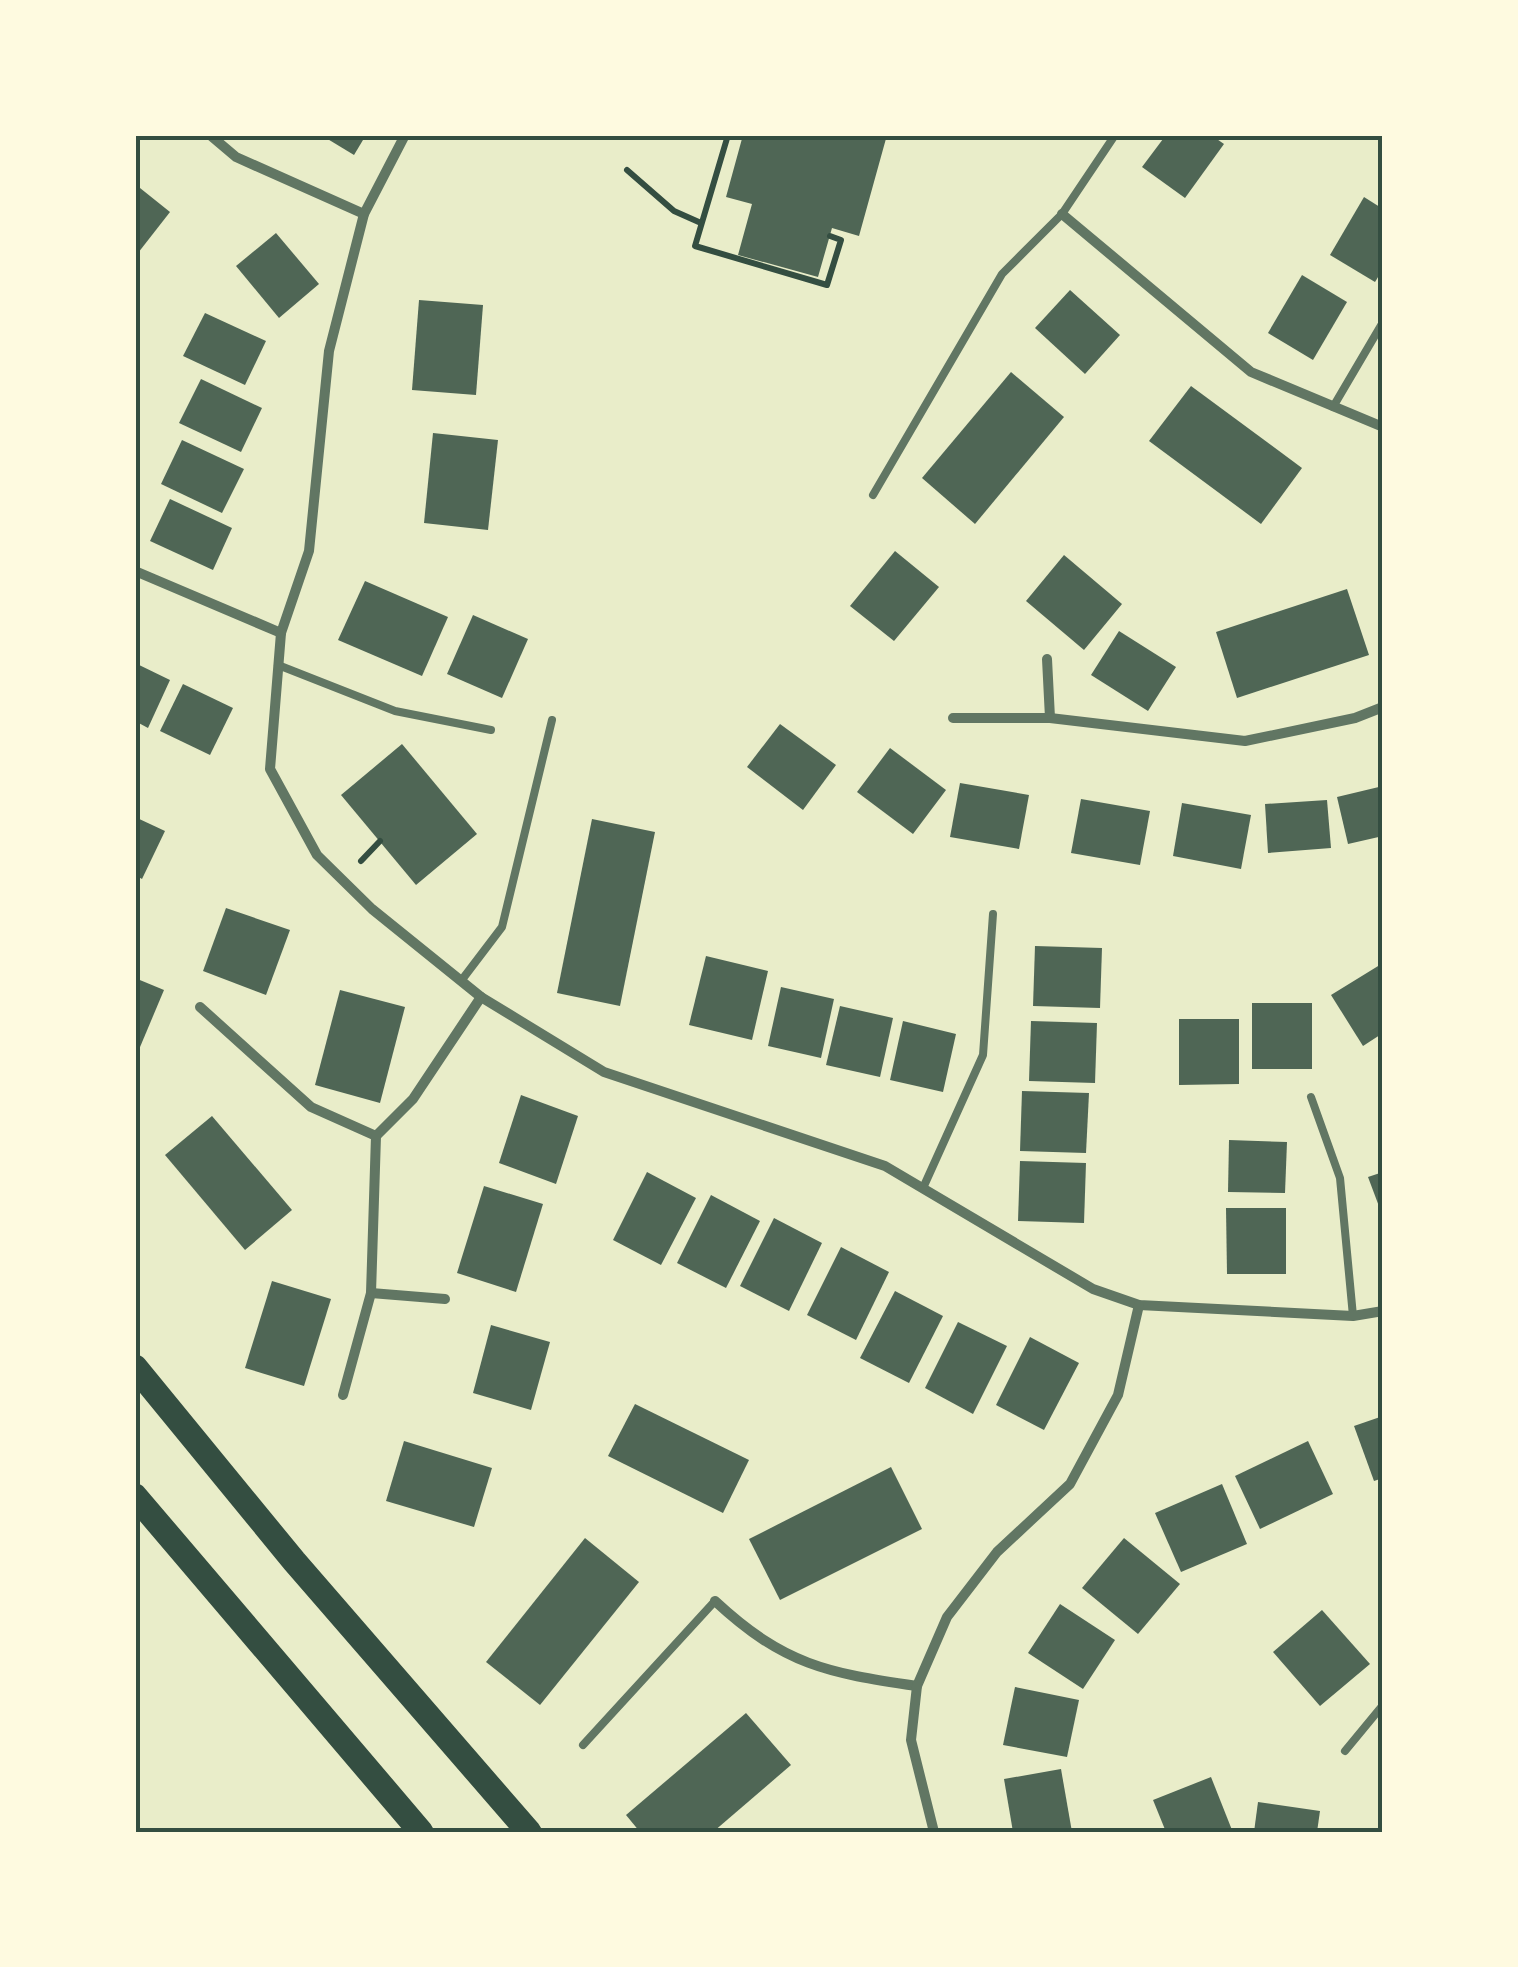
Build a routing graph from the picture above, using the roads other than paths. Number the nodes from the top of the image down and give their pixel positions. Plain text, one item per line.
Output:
1 (210, 135) edge
2 (405, 135) edge
3 (1115, 135) edge
4 (364, 214) junction
5 (1062, 214) junction
6 (1383, 322) edge
7 (1334, 407) junction
8 (1383, 427) edge
9 (873, 494) dead end
10 (135, 571) edge
11 (281, 633) junction
12 (1047, 659) dead end
13 (278, 664) junction
14 (1383, 707) edge
15 (953, 718) dead end
16 (1050, 718) junction
17 (552, 720) dead end
18 (491, 730) dead end
19 (992, 914) dead end
20 (461, 981) junction
21 (480, 997) junction
22 (200, 1007) dead end
23 (1311, 1097) dead end
24 (376, 1136) junction
25 (923, 1188) junction
26 (371, 1293) junction
27 (445, 1299) dead end
28 (1139, 1305) junction
29 (1383, 1311) edge
30 (1353, 1316) junction
31 (135, 1366) edge
32 (343, 1395) dead end
33 (135, 1496) edge
34 (715, 1602) joint
35 (917, 1686) junction
36 (1383, 1704) edge
37 (583, 1745) dead end
38 (1345, 1751) dead end
39 (421, 1832) edge
40 (529, 1832) edge
41 (934, 1832) edge

1 - 4 street
2 - 4 street
3 - 5 lane
4 - 11 street
5 - 7 street
5 - 9 lane
6 - 7 lane
7 - 8 street
10 - 11 street
11 - 13 street
12 - 16 street
13 - 18 lane
13 - 20 street
14 - 16 street
15 - 16 street
17 - 20 lane
19 - 25 lane
20 - 21 street
21 - 24 street
21 - 25 street
22 - 24 street
23 - 30 lane
24 - 26 street
25 - 28 street
26 - 27 street
26 - 32 street
28 - 30 street
28 - 35 street
29 - 30 street
31 - 40 main road
33 - 39 main road
34 - 35 street
34 - 37 lane
35 - 41 street
36 - 38 lane

